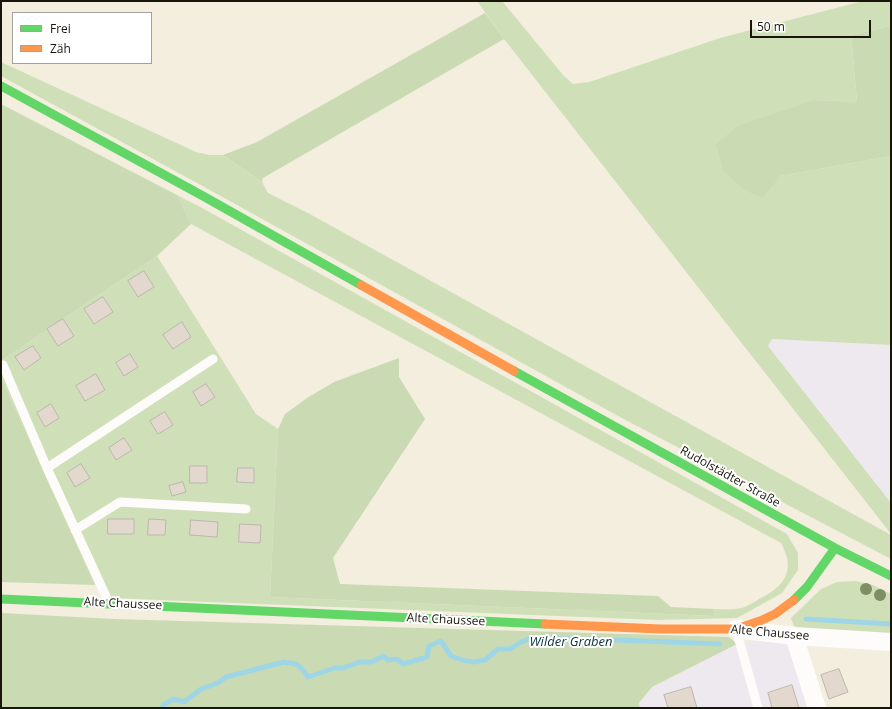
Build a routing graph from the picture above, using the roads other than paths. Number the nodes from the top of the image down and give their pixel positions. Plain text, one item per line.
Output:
1 (1, 86) edge
2 (213, 359) dead end
3 (3, 365) dead end
4 (47, 468) junction
5 (246, 509) dead end
6 (75, 530) junction
7 (835, 548) junction
8 (891, 576) edge
9 (1, 599) edge
10 (110, 604) junction
11 (736, 629) junction
12 (794, 636) junction
13 (891, 642) edge
14 (758, 708) edge
15 (817, 708) edge

1 - 7 main road, Rudolstädter Straße
2 - 4 lane
3 - 4 lane
4 - 6 lane
5 - 6 lane
6 - 10 lane
7 - 8 main road, Rudolstädter Straße
7 - 11 main road
9 - 10 main road, Alte Chaussee
10 - 11 main road, Alte Chaussee
11 - 12 street, Alte Chaussee
11 - 14 lane
12 - 13 street, Alte Chaussee
12 - 15 street

